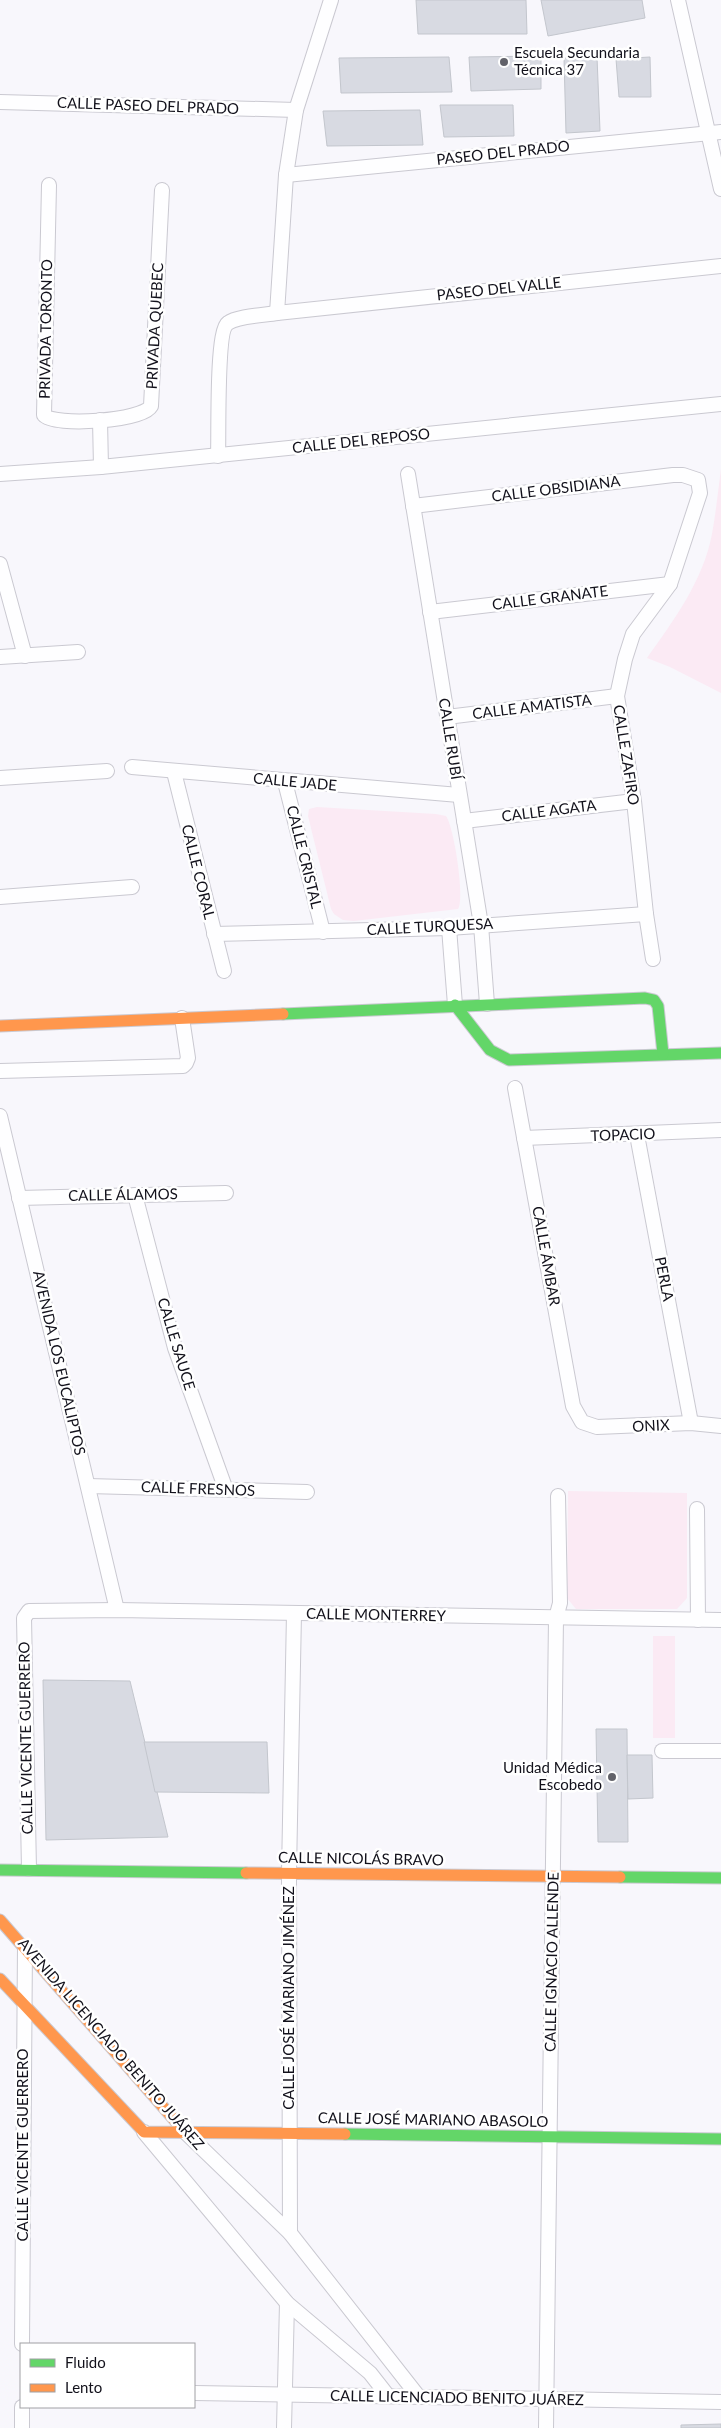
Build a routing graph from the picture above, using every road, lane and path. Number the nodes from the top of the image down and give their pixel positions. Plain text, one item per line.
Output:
1 (331, 0) edge
2 (678, 0) edge
3 (0, 102) edge
4 (296, 110) junction
5 (715, 132) edge
6 (286, 174) junction
7 (49, 185) dead end
8 (162, 190) dead end
9 (721, 190) edge
10 (721, 266) edge
11 (277, 313) junction
12 (721, 404) edge
13 (100, 420) junction
14 (218, 456) junction
15 (101, 467) junction
16 (0, 474) edge
17 (408, 474) dead end
18 (698, 480) joint
19 (413, 506) junction
20 (0, 564) edge
21 (670, 584) junction
22 (430, 612) junction
23 (78, 652) dead end
24 (25, 656) junction
25 (0, 657) edge
26 (617, 696) junction
27 (447, 717) junction
28 (132, 767) dead end
29 (107, 771) dead end
30 (174, 772) junction
31 (0, 778) edge
32 (285, 782) junction
33 (460, 795) junction
34 (634, 801) junction
35 (464, 821) junction
36 (132, 887) dead end
37 (0, 897) edge
38 (646, 914) junction
39 (481, 925) junction
40 (450, 928) junction
41 (324, 932) junction
42 (214, 934) junction
43 (653, 959) dead end
44 (224, 971) dead end
45 (487, 1004) junction
46 (455, 1005) junction
47 (182, 1018) junction
48 (0, 1026) edge
49 (721, 1053) edge
50 (663, 1054) junction
51 (0, 1071) edge
52 (515, 1088) dead end
53 (0, 1116) edge
54 (721, 1130) edge
55 (636, 1135) junction
56 (524, 1138) junction
57 (226, 1193) dead end
58 (134, 1195) junction
59 (19, 1198) junction
60 (582, 1422) joint
61 (691, 1424) junction
62 (721, 1426) edge
63 (88, 1486) junction
64 (226, 1490) junction
65 (307, 1492) dead end
66 (558, 1496) dead end
67 (697, 1509) dead end
68 (117, 1610) junction
69 (32, 1611) joint
70 (294, 1613) junction
71 (556, 1618) junction
72 (698, 1620) junction
73 (721, 1620) edge
74 (662, 1751) dead end
75 (721, 1751) edge
76 (29, 1869) junction
77 (0, 1870) edge
78 (288, 1872) junction
79 (553, 1877) junction
80 (721, 1878) edge
81 (0, 1920) edge
82 (25, 1946) junction
83 (0, 1979) edge
84 (24, 2004) junction
85 (184, 2131) junction
86 (144, 2132) junction
87 (290, 2133) junction
88 (549, 2136) junction
89 (721, 2139) edge
90 (290, 2233) junction
91 (287, 2303) junction
92 (22, 2343) edge
93 (195, 2393) edge
94 (285, 2394) junction
95 (388, 2396) junction
96 (418, 2396) junction
97 (546, 2400) junction
98 (721, 2402) edge
99 (22, 2408) edge
100 (22, 2428) edge
101 (284, 2428) edge
102 (546, 2428) edge

1 - 4 street
2 - 5 street
3 - 4 street, CALLE PASEO DEL PRADO
4 - 6 street
5 - 6 street, PASEO DEL PRADO
5 - 9 street
6 - 11 street
7 - 13 street, PRIVADA TORONTO
8 - 13 street, PRIVADA QUEBEC
10 - 11 street, PASEO DEL VALLE
11 - 14 street, PASEO DEL VALLE
12 - 14 street, CALLE DEL REPOSO
13 - 15 street
14 - 15 street, CALLE DEL REPOSO
15 - 16 street, CALLE DEL REPOSO
17 - 19 street, CALLE RUBÍ
18 - 19 street, CALLE OBSIDIANA
18 - 21 street, CALLE ZAFIRO
19 - 22 street, CALLE RUBÍ
20 - 24 street
21 - 22 street, CALLE GRANATE
21 - 26 street, CALLE ZAFIRO
22 - 27 street, CALLE RUBÍ
23 - 24 street
24 - 25 street
26 - 27 street, CALLE AMATISTA
26 - 34 street, CALLE ZAFIRO
27 - 33 street, CALLE RUBÍ
28 - 30 street, CALLE JADE
29 - 31 street
30 - 32 street, CALLE JADE
30 - 42 street, CALLE CORAL
32 - 33 street, CALLE JADE
32 - 41 street, CALLE CRISTAL
33 - 35 street, CALLE RUBÍ
34 - 35 street, CALLE AGATA
34 - 38 street, CALLE ZAFIRO
35 - 39 street, CALLE RUBÍ
36 - 37 street
38 - 39 street, CALLE TURQUESA
38 - 43 street, CALLE ZAFIRO
39 - 40 street, CALLE TURQUESA
39 - 45 street, CALLE RUBÍ
40 - 41 street, CALLE TURQUESA
40 - 46 street
41 - 42 street, CALLE TURQUESA
42 - 44 street, CALLE CORAL
45 - 46 street
45 - 50 street
46 - 47 street
46 - 50 street
47 - 48 street
47 - 51 street
49 - 50 street
52 - 56 street, CALLE ÁMBAR
53 - 59 street, AVENIDA LOS EUCALIPTOS
54 - 55 street, TOPACIO
55 - 56 street, TOPACIO
55 - 61 street, PERLA
56 - 60 street, CALLE ÁMBAR
57 - 58 street, CALLE ÁLAMOS
58 - 59 street, CALLE ÁLAMOS
58 - 64 street, CALLE SAUCE
59 - 63 street, AVENIDA LOS EUCALIPTOS
60 - 61 street, ONIX
61 - 62 street, ONIX
63 - 64 street, CALLE FRESNOS
63 - 68 street, AVENIDA LOS EUCALIPTOS
64 - 65 street, CALLE FRESNOS
66 - 71 street, CALLE IGNACIO ALLENDE
67 - 72 street
68 - 69 street, CALLE MONTERREY
68 - 70 street, CALLE MONTERREY
69 - 76 street, CALLE VICENTE GUERRERO
70 - 71 street, CALLE MONTERREY
70 - 78 street, CALLE JOSÉ MARIANO JIMÉNEZ
71 - 72 street, CALLE MONTERREY
71 - 79 street, CALLE IGNACIO ALLENDE
72 - 73 street, CALLE MONTERREY
74 - 75 street
76 - 77 street, CALLE NICOLÁS BRAVO
76 - 78 street, CALLE NICOLÁS BRAVO
78 - 79 street, CALLE NICOLÁS BRAVO
78 - 87 street, CALLE JOSÉ MARIANO JIMÉNEZ
79 - 80 street, CALLE NICOLÁS BRAVO
79 - 88 street, CALLE IGNACIO ALLENDE
81 - 82 street, AVENIDA LICENCIADO BENITO JUÁREZ
82 - 84 street, CALLE VICENTE GUERRERO
82 - 85 street, AVENIDA LICENCIADO BENITO JUÁREZ
83 - 84 street
84 - 86 street
84 - 92 street, CALLE VICENTE GUERRERO
85 - 86 street, CALLE JOSÉ MARIANO ABASOLO
85 - 87 street, CALLE JOSÉ MARIANO ABASOLO
85 - 90 street, AVENIDA LICENCIADO BENITO JUÁREZ
86 - 91 street
87 - 88 street, CALLE JOSÉ MARIANO ABASOLO
87 - 90 street, CALLE JOSÉ MARIANO JIMÉNEZ
88 - 89 street, CALLE JOSÉ MARIANO ABASOLO
88 - 97 street, CALLE IGNACIO ALLENDE
90 - 96 street, AVENIDA LICENCIADO BENITO JUÁREZ
91 - 94 street
91 - 95 street
93 - 94 street, CALLE LICENCIADO BENITO JUÁREZ
94 - 95 street, CALLE LICENCIADO BENITO JUÁREZ
94 - 101 street
95 - 96 street, CALLE LICENCIADO BENITO JUÁREZ
96 - 97 street, CALLE LICENCIADO BENITO JUÁREZ
97 - 98 street, CALLE LICENCIADO BENITO JUÁREZ
97 - 102 street, CALLE IGNACIO ALLENDE
99 - 100 street

